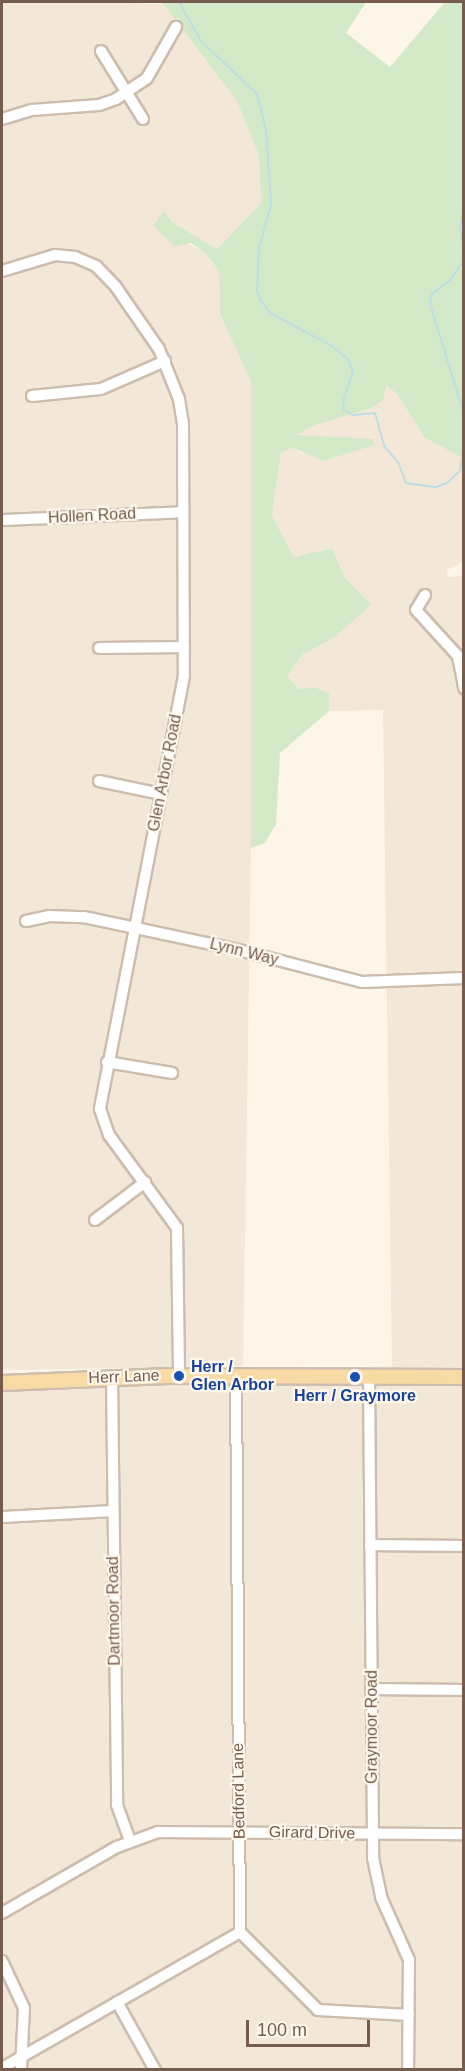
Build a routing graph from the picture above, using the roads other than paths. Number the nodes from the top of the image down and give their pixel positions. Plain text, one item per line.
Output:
1 (176, 27) dead end
2 (101, 51) dead end
3 (127, 93) junction
4 (143, 118) dead end
5 (2, 119) edge
6 (2, 271) edge
7 (165, 361) junction
8 (32, 396) dead end
9 (183, 512) junction
10 (2, 520) edge
11 (425, 595) dead end
12 (184, 647) junction
13 (99, 648) dead end
14 (461, 657) edge
15 (464, 688) edge
16 (99, 781) dead end
17 (161, 794) junction
18 (26, 921) dead end
19 (134, 928) junction
20 (464, 978) edge
21 (107, 1062) junction
22 (172, 1073) dead end
23 (145, 1182) junction
24 (95, 1220) dead end
25 (180, 1376) junction
26 (236, 1376) junction
27 (369, 1377) junction
28 (464, 1377) edge
29 (112, 1378) junction
30 (2, 1383) edge
31 (114, 1511) junction
32 (2, 1516) edge
33 (370, 1545) junction
34 (464, 1546) edge
35 (371, 1689) junction
36 (464, 1690) edge
37 (240, 1833) junction
38 (373, 1834) junction
39 (464, 1834) edge
40 (130, 1841) junction
41 (2, 1913) edge
42 (240, 1932) junction
43 (2, 1961) edge
44 (117, 2002) junction
45 (410, 2014) junction
46 (20, 2055) junction
47 (2, 2068) edge
48 (21, 2070) edge
49 (155, 2070) edge
50 (408, 2070) edge

1 - 3 street
2 - 3 street
3 - 4 street
3 - 5 street
6 - 7 street, Glen Arbor Road
7 - 8 street
7 - 9 street, Glen Arbor Road
9 - 10 street, Hollen Road
9 - 12 street, Glen Arbor Road
11 - 14 street
12 - 13 street
12 - 17 street, Glen Arbor Road
14 - 15 street
16 - 17 street
17 - 19 street, Glen Arbor Road
18 - 19 street, Lynn Way
19 - 20 street, Lynn Way
19 - 21 street, Glen Arbor Road
21 - 22 street
21 - 23 street, Glen Arbor Road
23 - 24 street
23 - 25 street, Glen Arbor Road
25 - 26 main road, Herr Lane
25 - 29 main road, Herr Lane
26 - 27 main road, Herr Lane
26 - 37 street, Bedford Lane
27 - 28 main road, Herr Lane
27 - 33 street, Graymoor Road
29 - 30 main road, Herr Lane
29 - 31 street, Dartmoor Road
31 - 32 street
31 - 40 street, Dartmoor Road
33 - 34 street
33 - 35 street, Graymoor Road
35 - 36 street
35 - 38 street, Graymoor Road
37 - 38 street, Girard Drive
37 - 40 street, Girard Drive
37 - 42 street, Bedford Lane
38 - 39 street, Girard Drive
38 - 45 street, Graymoor Road
40 - 41 street, Girard Drive
42 - 44 street
42 - 45 street
43 - 46 street
44 - 46 street
44 - 49 street
45 - 50 street, Graymoor Road
46 - 47 street
46 - 48 street

